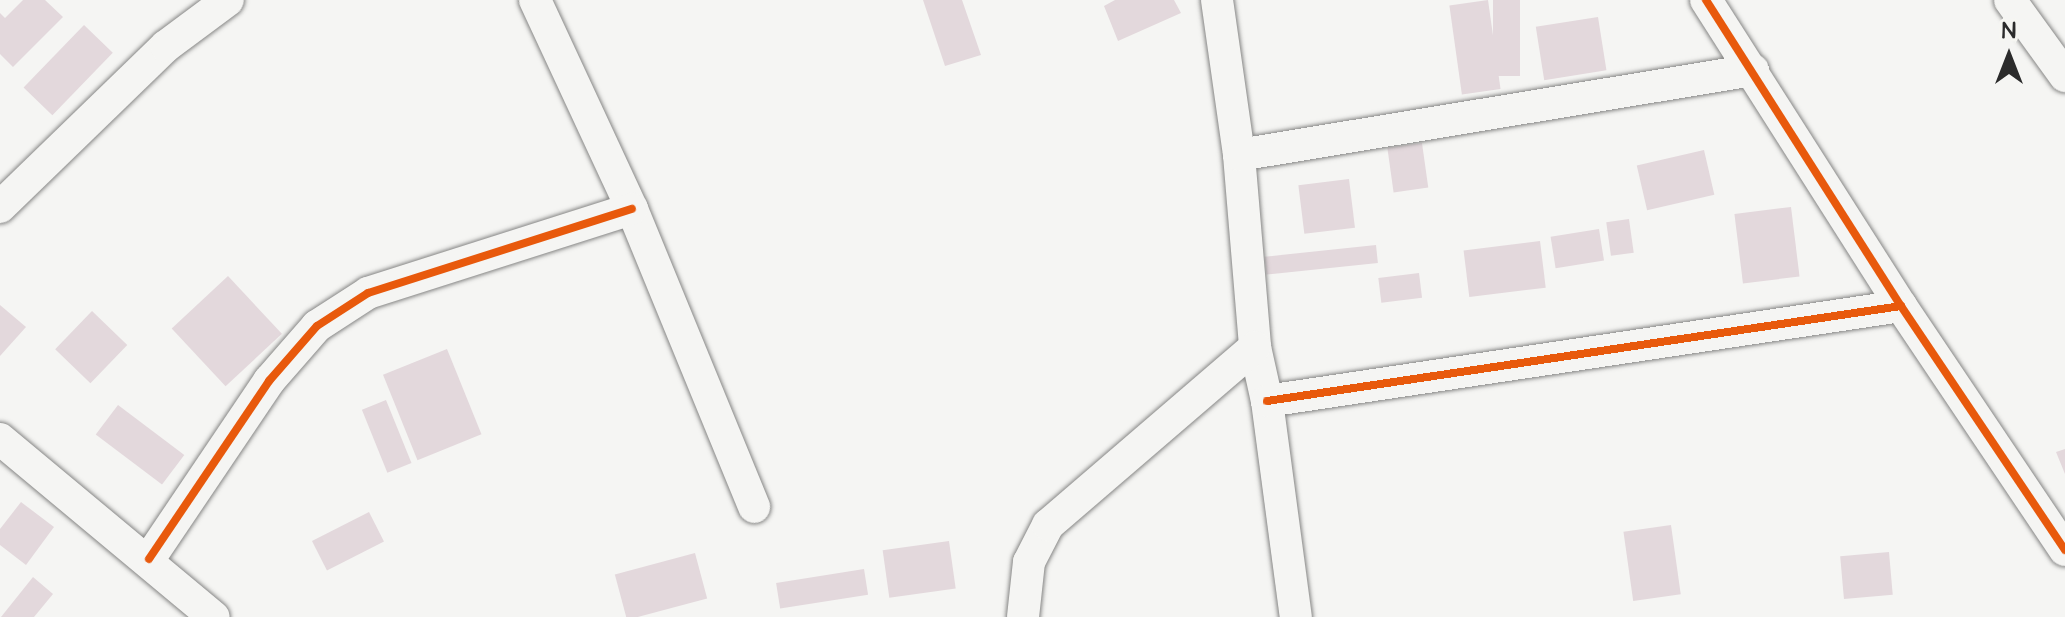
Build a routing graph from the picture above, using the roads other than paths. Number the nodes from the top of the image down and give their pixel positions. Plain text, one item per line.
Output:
1 (228, 0) edge
2 (535, 0) edge
3 (1217, 0) edge
4 (1706, 0) edge
5 (2010, 0) edge
6 (1753, 70) junction
7 (2065, 76) edge
8 (1239, 155) junction
9 (0, 207) edge
10 (632, 209) junction
11 (1901, 306) junction
12 (1255, 347) junction
13 (1267, 401) junction
14 (0, 439) edge
15 (754, 507) dead end
16 (2065, 550) edge
17 (149, 559) junction
18 (214, 617) edge
19 (1023, 617) edge
20 (1296, 617) edge

1 - 9 street
2 - 10 street
3 - 8 street
4 - 6 street
5 - 7 street
6 - 8 street
6 - 11 street
8 - 12 street
10 - 15 street
10 - 17 street
11 - 13 street
11 - 16 street
12 - 13 street
12 - 19 street
13 - 20 street
14 - 17 street
17 - 18 street

